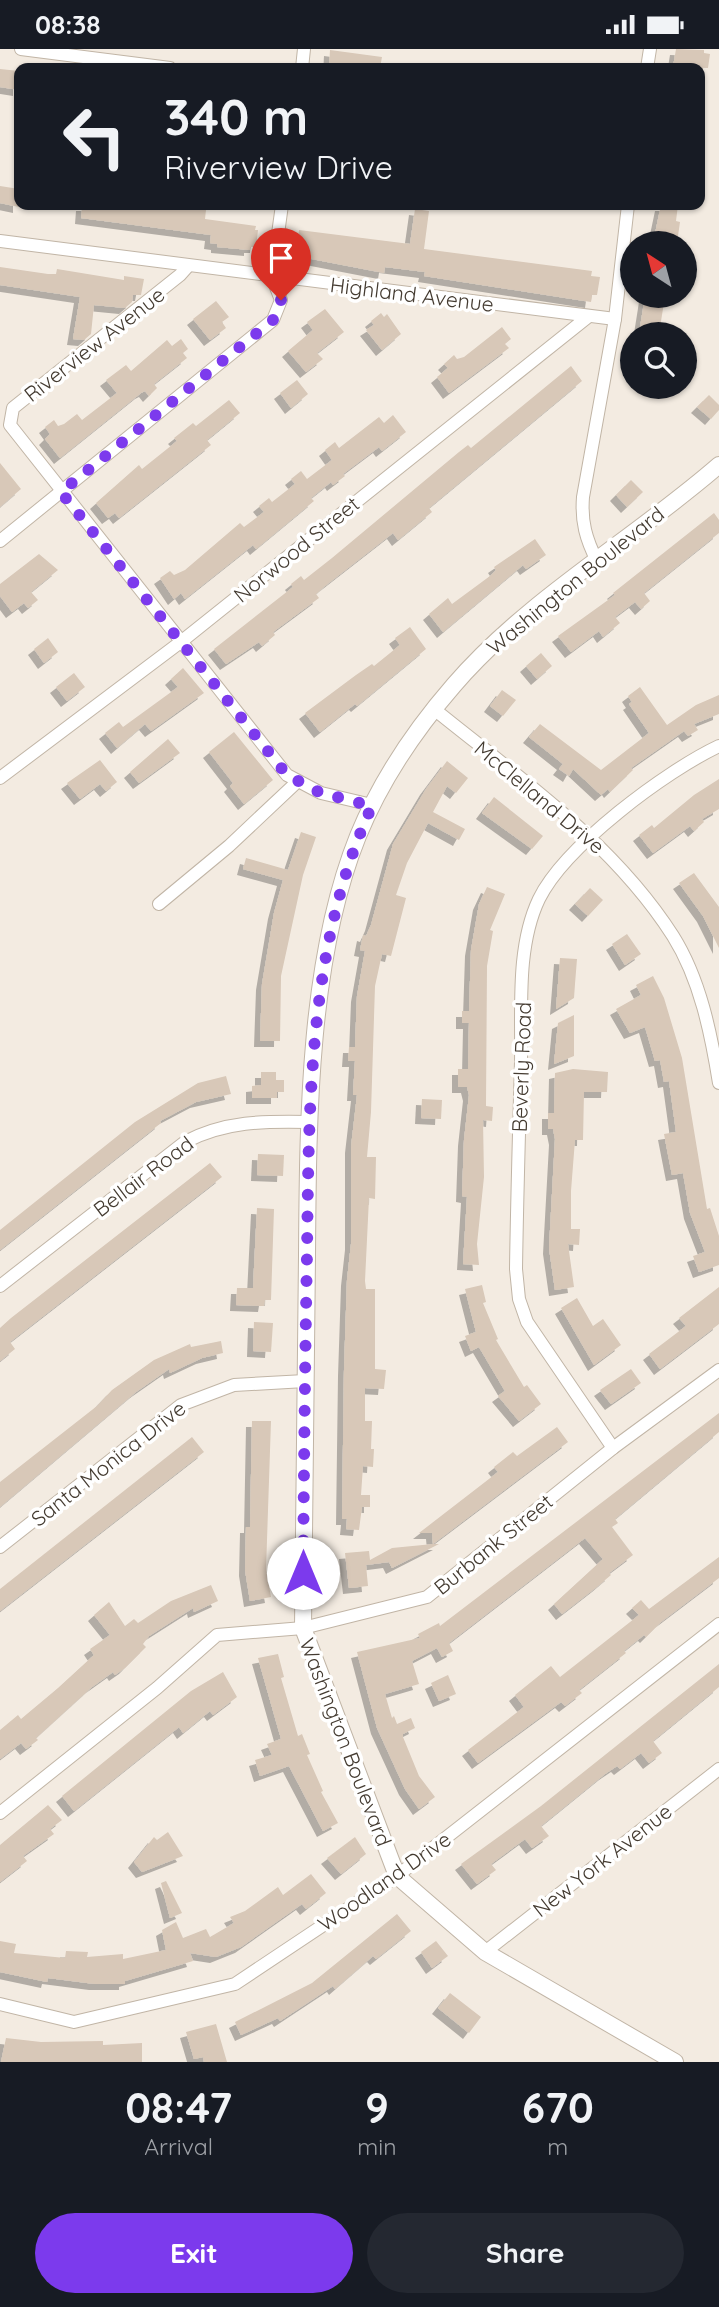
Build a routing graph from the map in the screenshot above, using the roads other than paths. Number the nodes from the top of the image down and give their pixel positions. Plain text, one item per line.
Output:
1 (21, 49) edge
2 (131, 63) edge
3 (281, 210) edge
4 (627, 210) edge
5 (0, 241) edge
6 (188, 266) junction
7 (272, 277) junction
8 (589, 316) junction
9 (615, 319) junction
10 (719, 465) edge
11 (61, 492) junction
12 (0, 541) edge
13 (597, 561) junction
14 (181, 641) junction
15 (434, 709) junction
16 (719, 746) edge
17 (0, 778) edge
18 (297, 782) junction
19 (372, 806) junction
20 (593, 837) junction
21 (159, 904) dead end
22 (719, 1083) edge
23 (309, 1122) junction
24 (0, 1286) edge
25 (719, 1370) edge
26 (305, 1381) junction
27 (613, 1448) junction
28 (0, 1547) edge
29 (719, 1623) edge
30 (303, 1628) junction
31 (719, 1769) edge
32 (0, 1813) edge
33 (397, 1876) junction
34 (485, 1952) junction
35 (0, 2004) edge
36 (675, 2062) edge

1 - 2 street
3 - 7 street
4 - 9 street
5 - 6 street, Highland Avenue
6 - 7 street, Highland Avenue
6 - 11 street, Riverview Avenue
7 - 8 street, Highland Avenue
7 - 11 street
8 - 9 street, Highland Avenue
8 - 14 street, Norwood Street
9 - 13 street
10 - 13 street, Washington Boulevard
11 - 12 street
11 - 14 street
13 - 15 street, Washington Boulevard
14 - 17 street, Norwood Street
14 - 18 street
15 - 19 street, Washington Boulevard
15 - 20 street, McClelland Drive
16 - 20 street, Beverly Road
18 - 19 street
18 - 21 street
19 - 23 street, Washington Boulevard
20 - 22 street, McClelland Drive
20 - 27 street, Beverly Road
23 - 24 street, Bellair Road
23 - 26 street, Washington Boulevard
25 - 27 street, Burbank Street
26 - 28 street, Santa Monica Drive
26 - 30 street, Washington Boulevard
27 - 30 street, Burbank Street
29 - 33 street, Woodland Drive
30 - 32 street, Burbank Street
30 - 33 street, Washington Boulevard
31 - 34 street, New York Avenue
33 - 34 street, Washington Boulevard
33 - 35 street, Woodland Drive
34 - 36 street, Washington Boulevard

